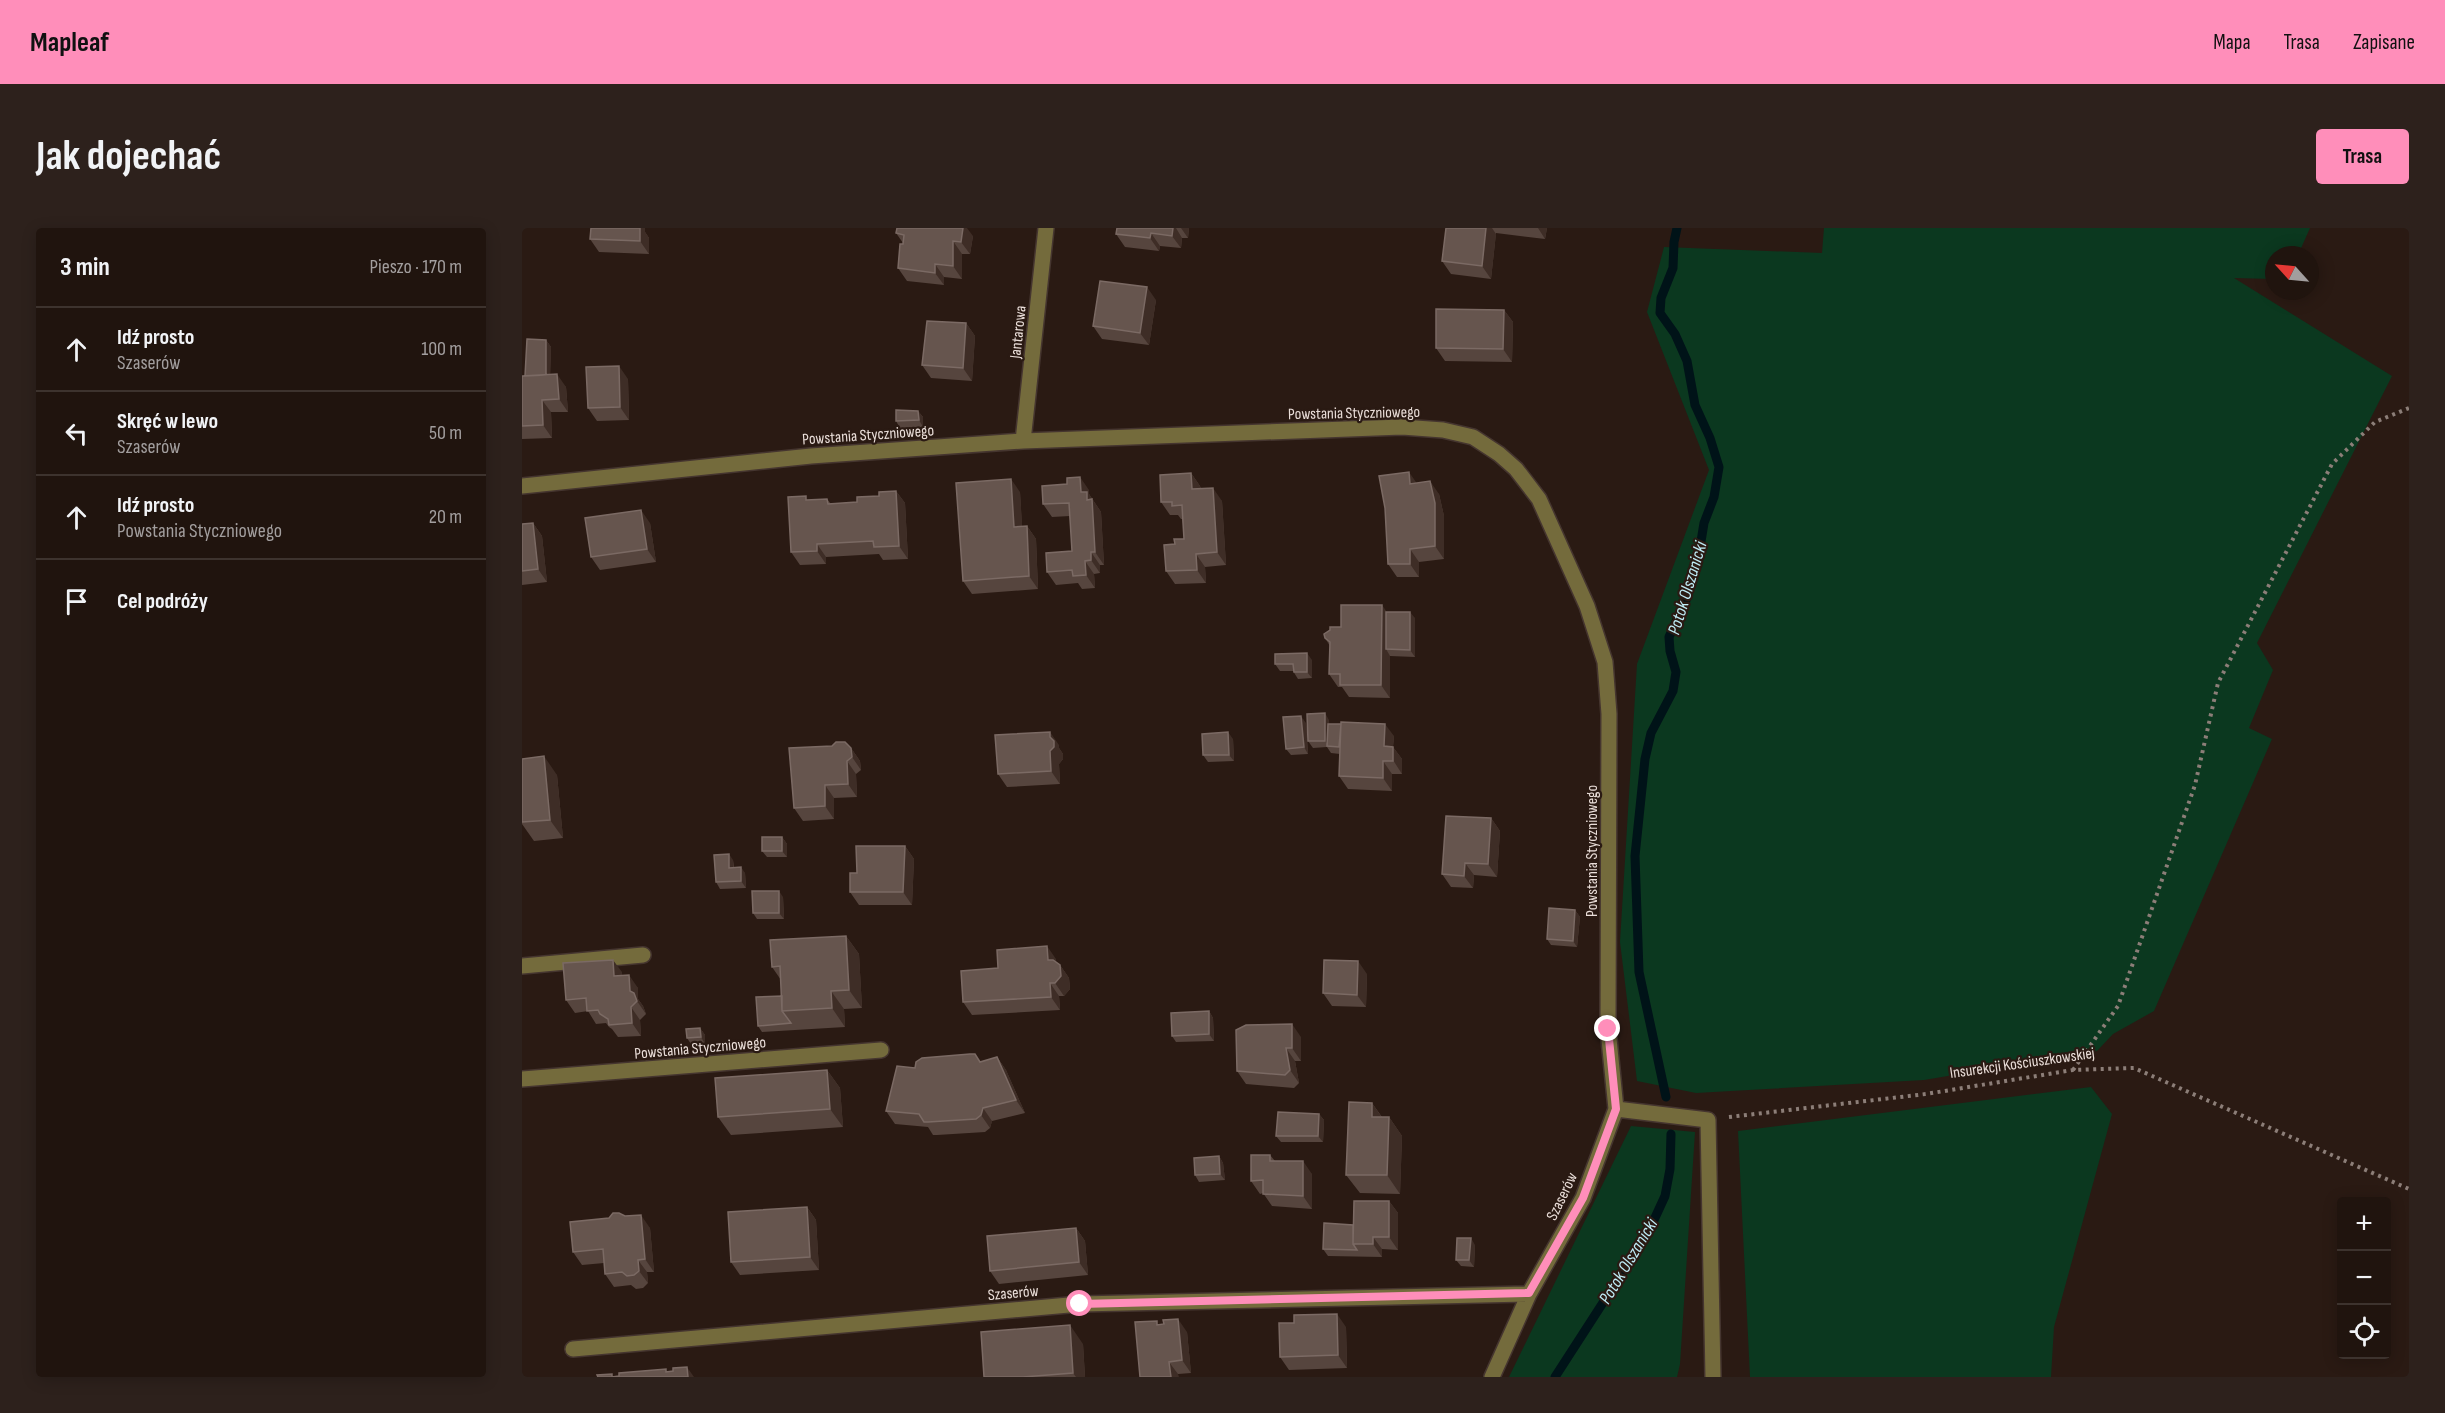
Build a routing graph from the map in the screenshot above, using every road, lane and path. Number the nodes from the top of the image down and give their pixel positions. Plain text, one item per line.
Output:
1 (1046, 228) edge
2 (2409, 408) edge
3 (1023, 441) junction
4 (522, 486) edge
5 (642, 955) dead end
6 (522, 966) edge
7 (880, 1050) dead end
8 (2073, 1070) junction
9 (522, 1079) edge
10 (1616, 1109) junction
11 (1708, 1120) junction
12 (2409, 1189) edge
13 (1529, 1293) junction
14 (573, 1349) dead end
15 (1492, 1377) edge
16 (1713, 1377) edge

1 - 3 street, Jantarowa
2 - 8 path
3 - 4 street, Powstania Styczniowego
3 - 10 street, Powstania Styczniowego
5 - 6 street
7 - 9 street, Powstania Styczniowego
8 - 11 path, Insurekcji Kościuszkowskiej
8 - 12 path, Insurekcji Kościuszkowskiej
10 - 11 street
10 - 13 street, Szaserów
11 - 16 street
13 - 14 street, Szaserów
13 - 15 street, Szaserów

